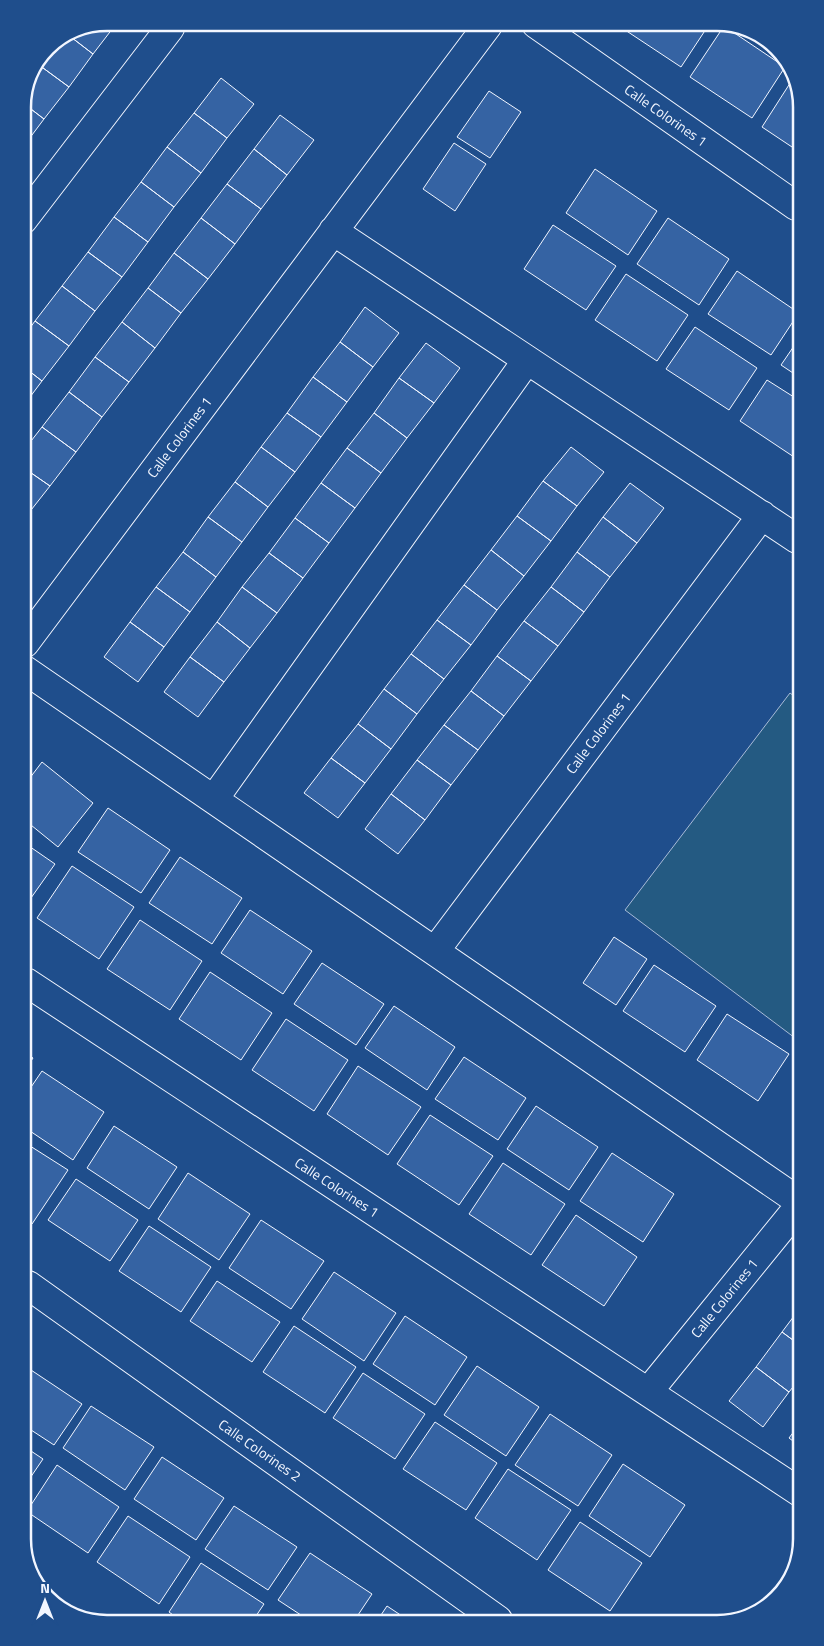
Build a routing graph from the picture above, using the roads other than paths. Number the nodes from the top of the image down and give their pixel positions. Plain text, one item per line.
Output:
1 (168, 31) edge
2 (483, 31) edge
3 (546, 31) edge
4 (793, 204) edge
5 (31, 210) edge
6 (333, 231) junction
7 (527, 360) junction
8 (762, 515) junction
9 (793, 536) edge
10 (31, 635) edge
11 (31, 674) edge
12 (214, 799) junction
13 (435, 951) junction
14 (31, 985) edge
15 (793, 1199) edge
16 (793, 1213) edge
17 (31, 1287) edge
18 (648, 1392) junction
19 (793, 1488) edge
20 (488, 1615) edge

1 - 5 street
2 - 6 street, Calle Colorines 1
3 - 4 street, Calle Colorines 1
6 - 7 street
6 - 10 street, Calle Colorines 1
7 - 8 street
7 - 12 street
8 - 9 street
8 - 13 street, Calle Colorines 1
11 - 12 street, Calle Colorines 1
12 - 13 street, Calle Colorines 1
13 - 15 street, Calle Colorines 1
14 - 18 street, Calle Colorines 1
16 - 18 street, Calle Colorines 1
17 - 20 street, Calle Colorines 2
18 - 19 street, Calle Colorines 1

